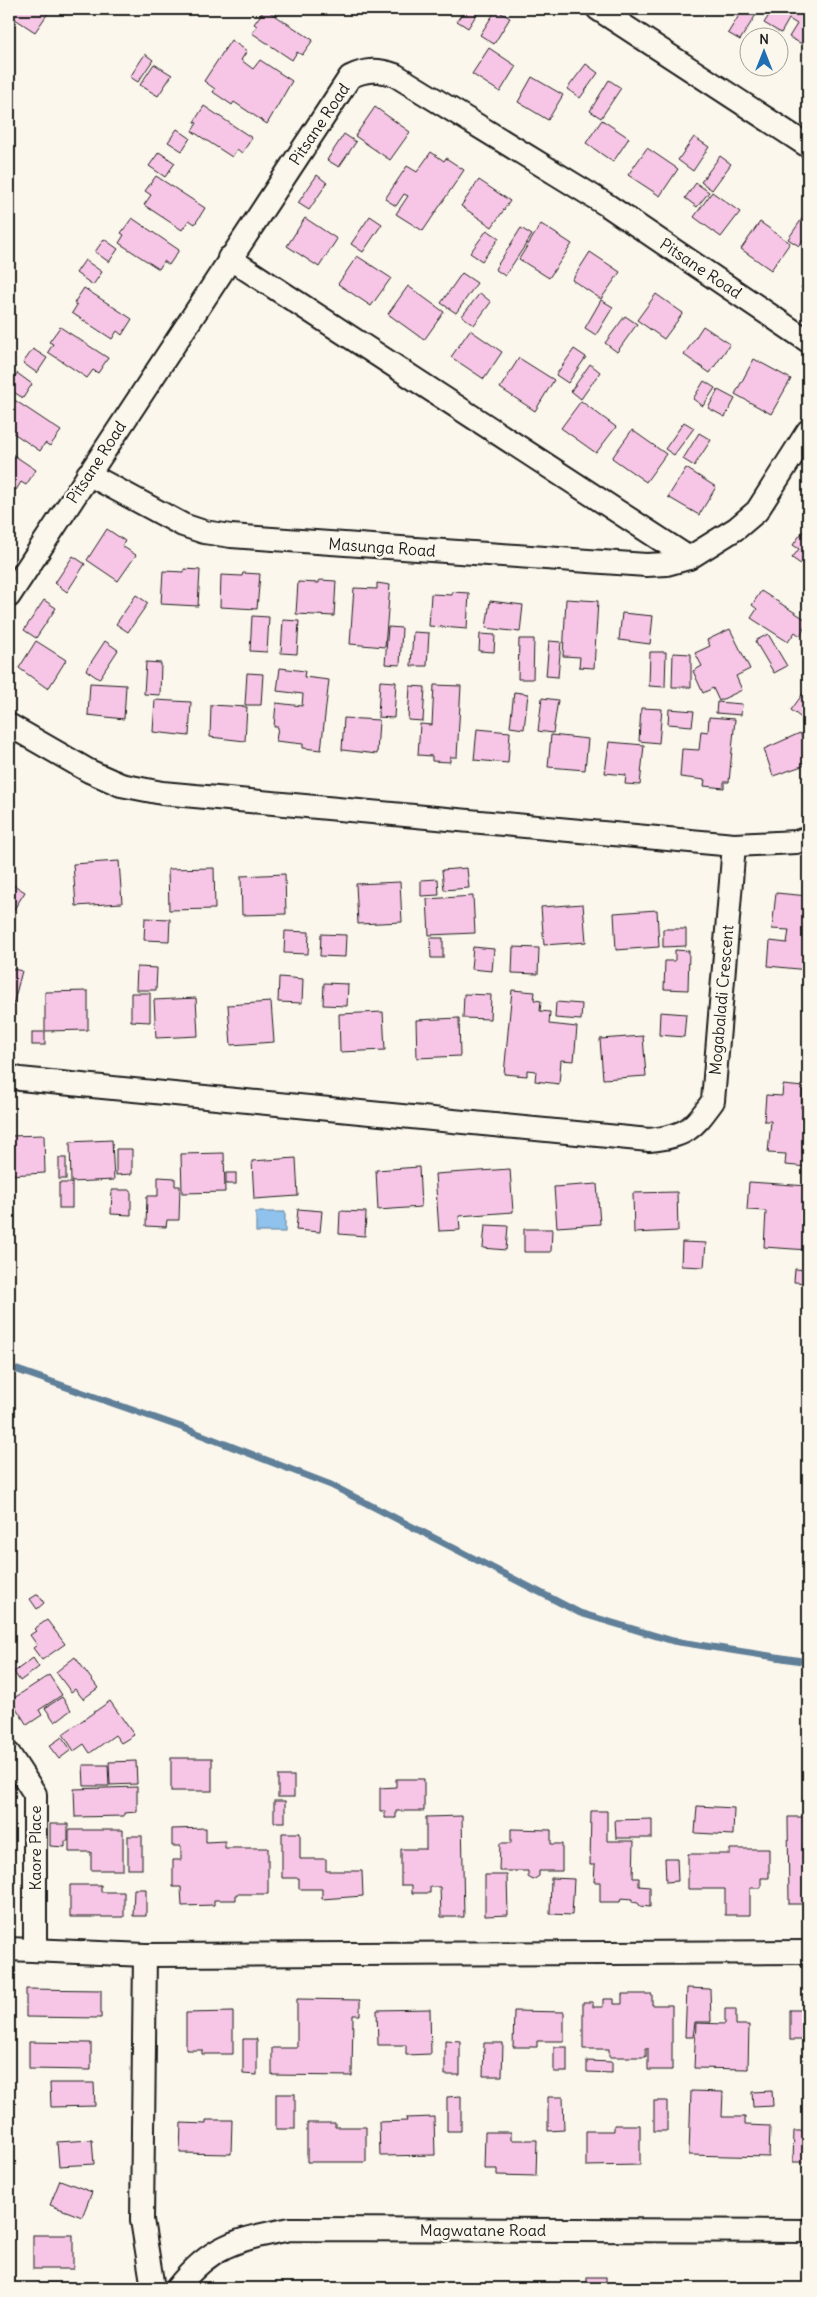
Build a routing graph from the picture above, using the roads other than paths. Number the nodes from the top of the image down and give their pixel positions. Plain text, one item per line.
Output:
1 (598, 9) edge
2 (808, 146) edge
3 (229, 258) junction
4 (808, 341) edge
5 (808, 430) edge
6 (88, 474) junction
7 (689, 558) junction
8 (9, 596) edge
9 (9, 725) edge
10 (808, 838) edge
11 (734, 845) junction
12 (9, 1076) edge
13 (9, 1754) edge
14 (9, 1949) edge
15 (35, 1950) junction
16 (808, 1952) edge
17 (146, 1955) junction
18 (808, 2231) edge
19 (153, 2288) edge
20 (177, 2288) edge

1 - 2 street
3 - 4 street, Pitsane Road
3 - 6 street, Pitsane Road
3 - 7 street
5 - 7 street, Masunga Road
6 - 7 street, Masunga Road
6 - 8 street, Pitsane Road
9 - 11 street
10 - 11 street
11 - 12 street, Mogabaladi Crescent
13 - 15 street, Kaore Place
14 - 15 street
15 - 17 street
16 - 17 street
17 - 19 street
18 - 20 street, Magwatane Road

